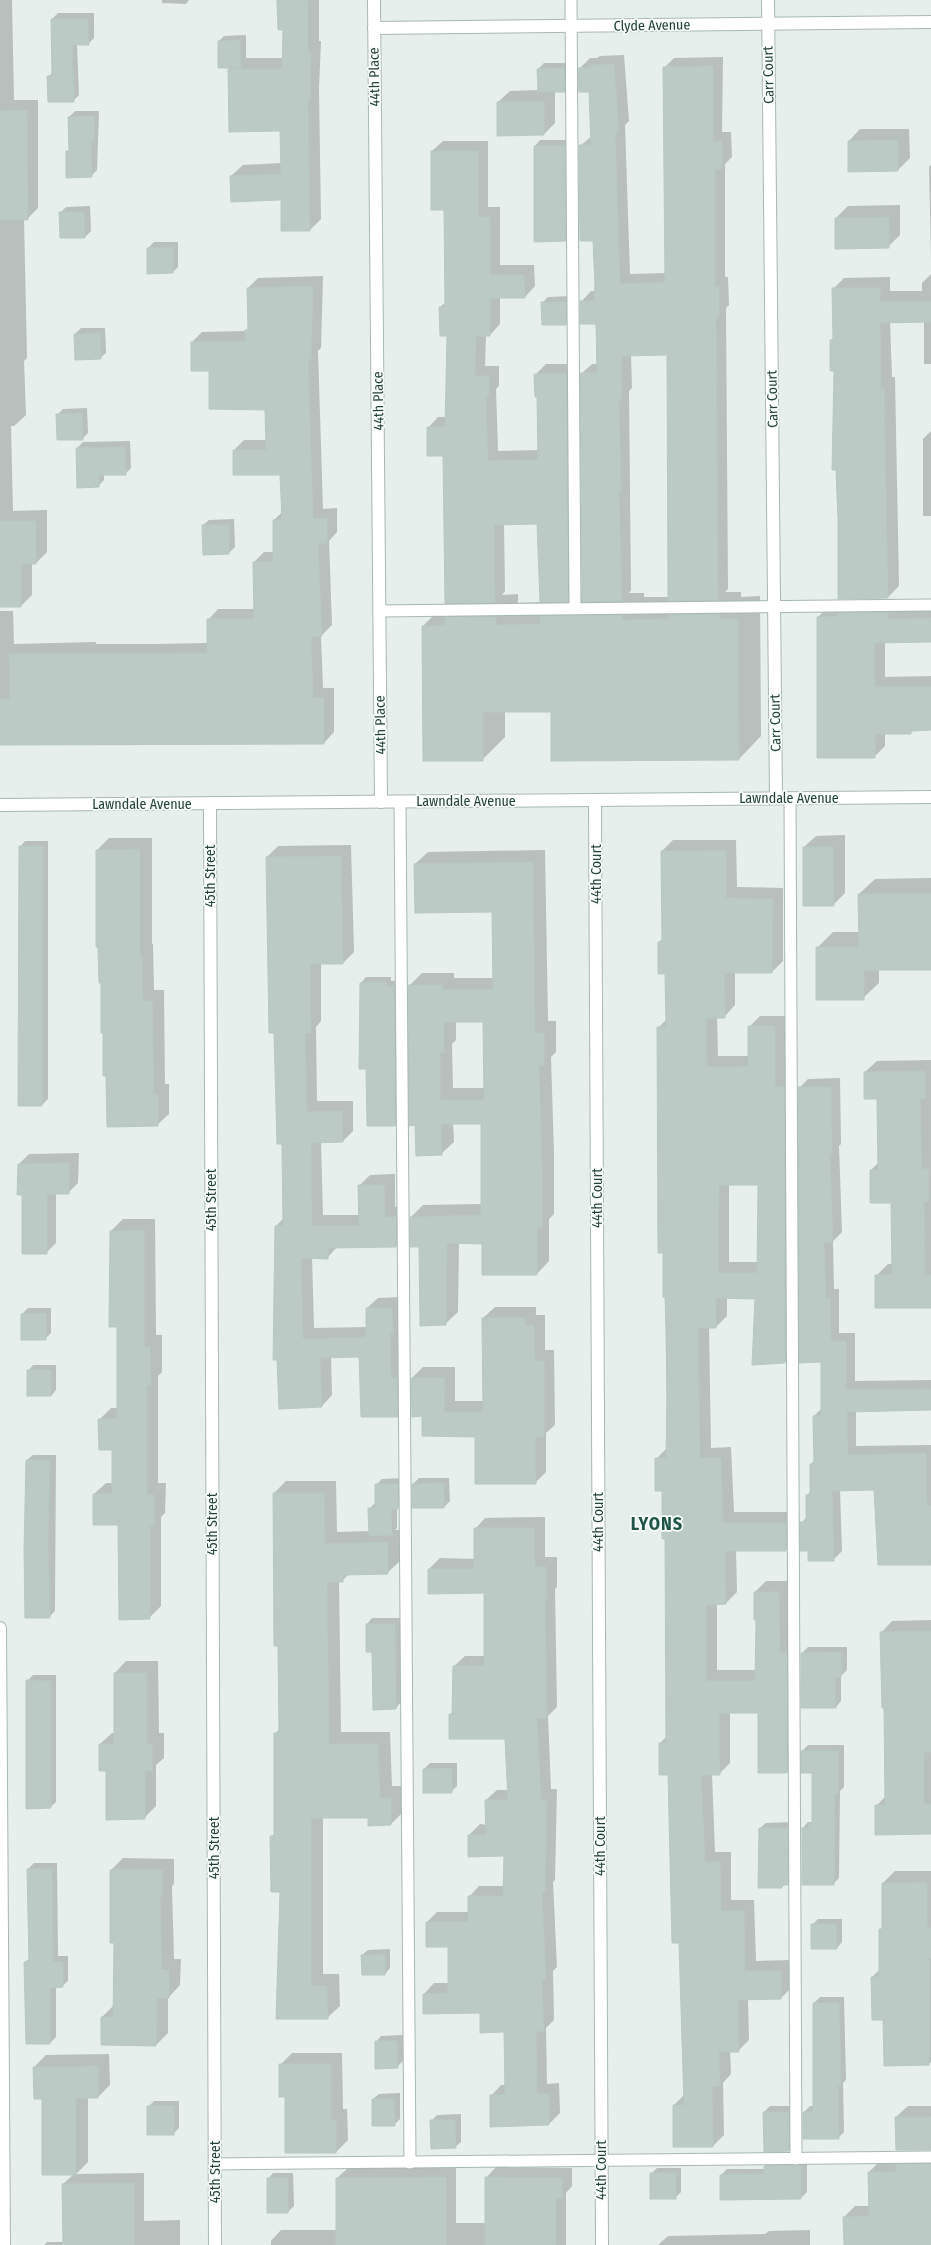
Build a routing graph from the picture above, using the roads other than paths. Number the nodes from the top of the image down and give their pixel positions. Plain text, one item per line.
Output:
1 (374, 0) edge
2 (571, 0) edge
3 (768, 0) edge
4 (931, 22) edge
5 (768, 23) junction
6 (571, 26) junction
7 (374, 28) junction
8 (931, 605) edge
9 (774, 606) junction
10 (575, 608) junction
11 (379, 612) junction
12 (931, 797) edge
13 (776, 798) junction
14 (790, 798) junction
15 (595, 800) junction
16 (381, 802) junction
17 (400, 802) junction
18 (210, 803) junction
19 (0, 805) edge
20 (0, 1628) edge
21 (931, 2158) edge
22 (796, 2159) junction
23 (601, 2162) junction
24 (410, 2163) junction
25 (215, 2164) junction
26 (4, 2245) edge
27 (215, 2245) edge
28 (602, 2245) edge

1 - 7 street, 44th Place
2 - 6 lane
3 - 5 street, Carr Court
4 - 5 street, Clyde Avenue
5 - 6 street, Clyde Avenue
5 - 9 street, Carr Court
6 - 7 street, Clyde Avenue
6 - 10 lane
7 - 11 street, 44th Place
8 - 9 lane
9 - 10 lane
9 - 13 street, Carr Court
10 - 11 lane
11 - 16 street, 44th Place
12 - 14 street, Lawndale Avenue
13 - 14 street, Lawndale Avenue
13 - 15 street, Lawndale Avenue
14 - 22 lane
15 - 17 street, Lawndale Avenue
15 - 23 street, 44th Court
16 - 17 street, Lawndale Avenue
16 - 18 street, Lawndale Avenue
17 - 24 lane
18 - 19 street, Lawndale Avenue
18 - 25 street, 45th Street
20 - 26 street
21 - 22 lane
22 - 23 lane
23 - 24 lane
23 - 28 street, 44th Court
24 - 25 lane
25 - 27 street, 45th Street

